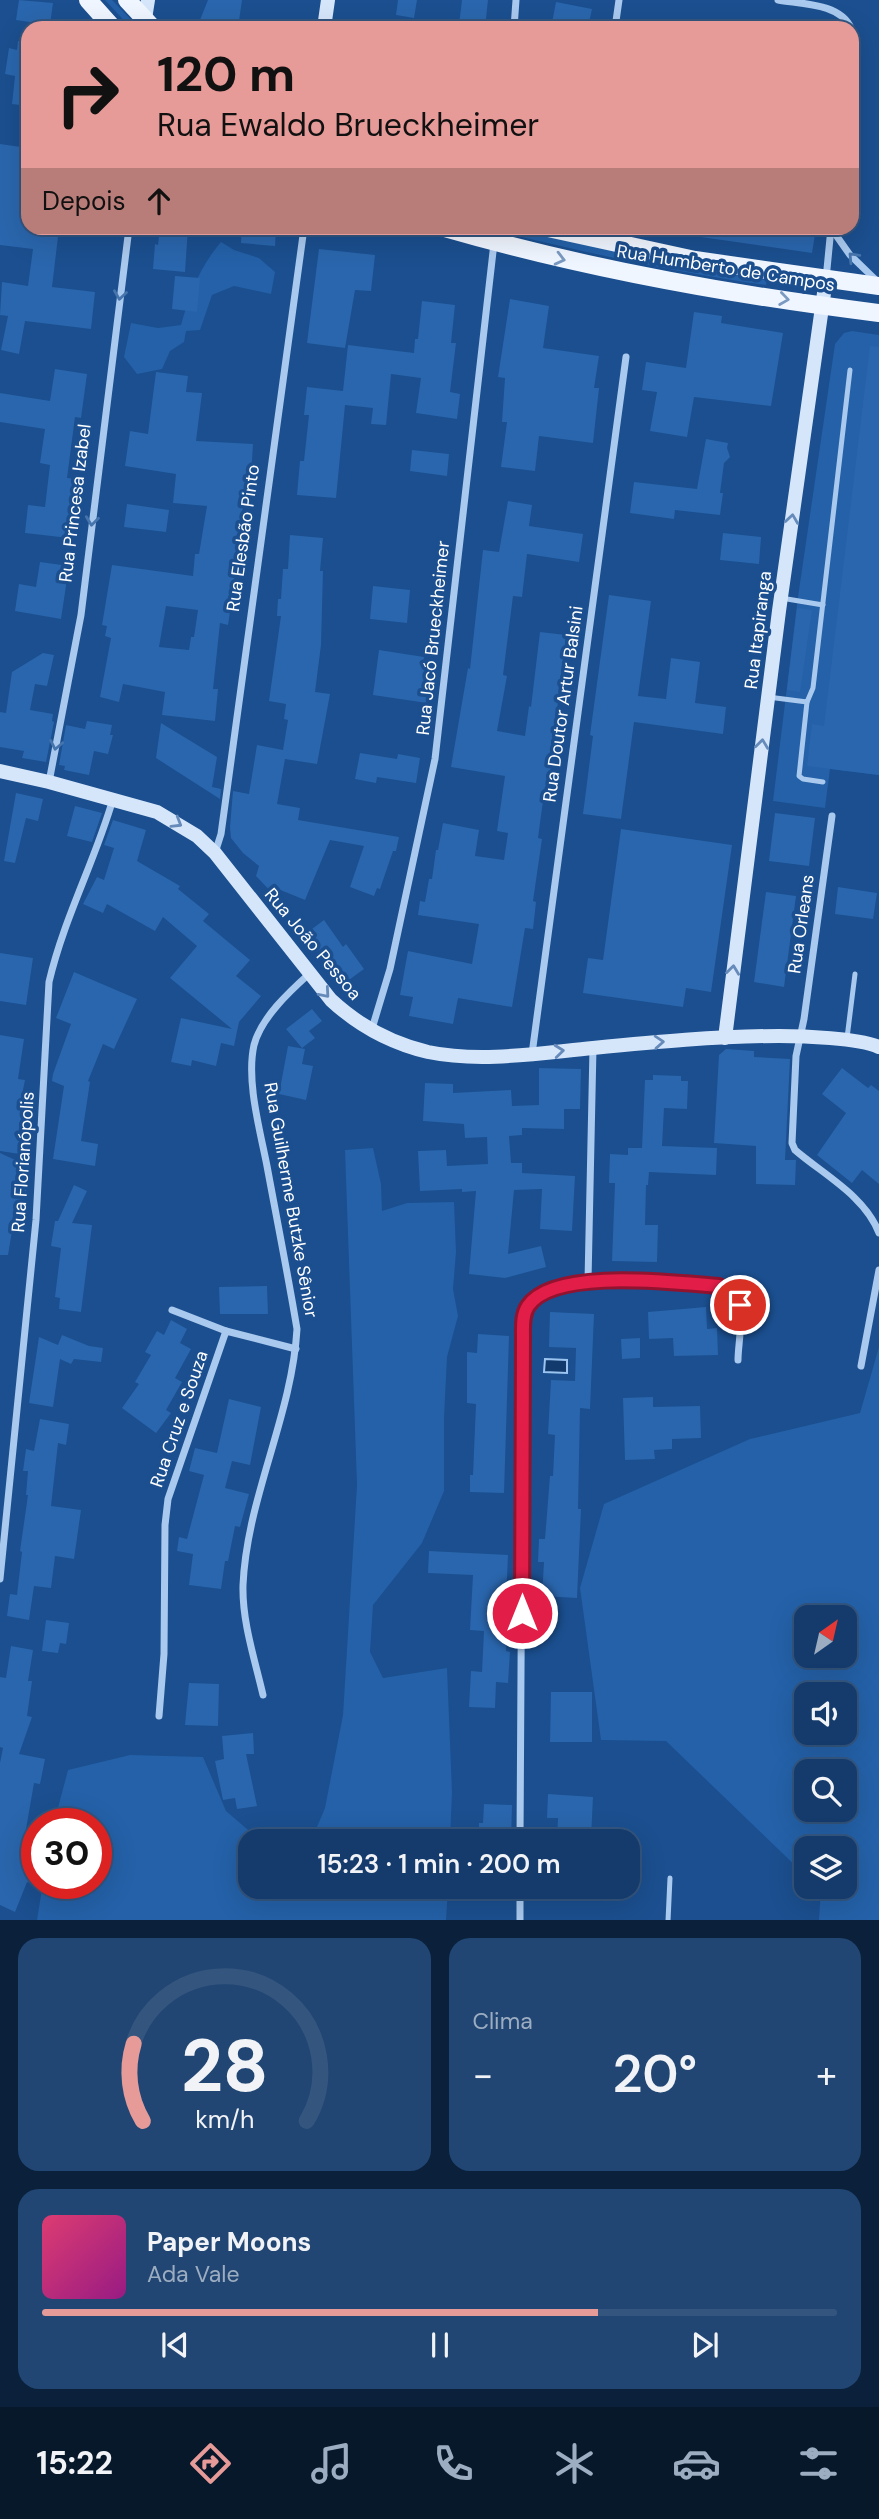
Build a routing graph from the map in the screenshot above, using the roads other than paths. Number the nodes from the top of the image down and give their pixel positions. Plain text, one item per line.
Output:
1 (88, 0) edge
2 (127, 0) edge
3 (148, 0) edge
4 (328, 0) edge
5 (516, 0) edge
6 (618, 0) edge
7 (778, 0) edge
8 (107, 21) edge
9 (146, 21) edge
10 (149, 21) edge
11 (325, 21) edge
12 (514, 21) edge
13 (616, 21) edge
14 (844, 21) edge
15 (128, 235) edge
16 (303, 235) edge
17 (470, 235) edge
18 (580, 235) edge
19 (830, 235) edge
20 (836, 235) edge
21 (494, 242) junction
22 (826, 279) junction
23 (879, 285) edge
24 (822, 305) junction
25 (879, 313) edge
26 (626, 357) dead end
27 (850, 370) dead end
28 (781, 598) junction
29 (823, 605) junction
30 (768, 697) junction
31 (807, 702) junction
32 (4, 775) edge
33 (49, 782) junction
34 (823, 782) dead end
35 (113, 799) junction
36 (832, 816) dead end
37 (215, 853) junction
38 (309, 974) junction
39 (855, 974) dead end
40 (371, 1032) junction
41 (801, 1036) junction
42 (725, 1038) junction
43 (846, 1041) junction
44 (877, 1045) edge
45 (593, 1048) junction
46 (532, 1054) junction
47 (879, 1233) edge
48 (879, 1270) edge
49 (588, 1281) junction
50 (172, 1310) dead end
51 (226, 1331) junction
52 (296, 1349) junction
53 (737, 1360) dead end
54 (861, 1366) dead end
55 (0, 1579) edge
56 (263, 1695) dead end
57 (159, 1716) dead end
58 (520, 1829) edge
59 (670, 1878) dead end
60 (520, 1899) edge
61 (520, 1920) edge
62 (668, 1920) edge

1 - 8 main road
2 - 9 main road
3 - 10 main road
4 - 11 main road
5 - 12 street
6 - 13 street
7 - 14 street
15 -> 33 street, Rua Princesa Izabel
16 - 37 street, Rua Elesbão Pinto
17 - 21 main road, Rua Humberto de Campos
18 - 22 main road, Rua Humberto de Campos
19 - 22 street, Rua Itapiranga
23 -> 20 street, Rua Itapiranga
21 -> 24 main road, Rua Humberto de Campos
21 - 40 street, Rua Jacó Brueckheimer
22 - 23 main road, Rua Humberto de Campos
22 - 24 main road, Rua Itapiranga
24 - 25 main road, Rua Humberto de Campos
28 -> 24 main road, Rua Itapiranga
26 - 46 street, Rua Doutor Artur Balsini
27 - 29 lane
28 - 29 lane
28 - 30 main road, Rua Itapiranga
29 - 31 lane
30 - 31 lane
42 -> 30 main road, Rua Itapiranga
31 - 34 lane
32 - 33 main road, Rua João Pessoa
33 - 35 main road, Rua João Pessoa
35 -> 37 main road, Rua João Pessoa
35 - 55 street, Rua Florianópolis
36 - 41 street, Rua Orleans
37 - 38 main road, Rua João Pessoa
38 -> 40 main road, Rua João Pessoa
38 - 52 street, Rua Guilherme Butzke Sênior
39 - 43 lane
40 - 46 main road, Rua João Pessoa
41 - 42 main road, Rua João Pessoa
41 - 43 main road, Rua João Pessoa
41 - 47 street, Rua Orleans
45 -> 42 main road, Rua João Pessoa
43 - 44 main road, Rua João Pessoa
46 -> 45 main road, Rua João Pessoa
45 - 49 street
48 - 54 street
49 - 53 street
49 - 58 street
50 - 51 street
51 - 52 street
51 - 57 street, Rua Cruz e Souza
52 - 56 street, Rua Guilherme Butzke Sênior
59 - 62 lane
60 - 61 street

